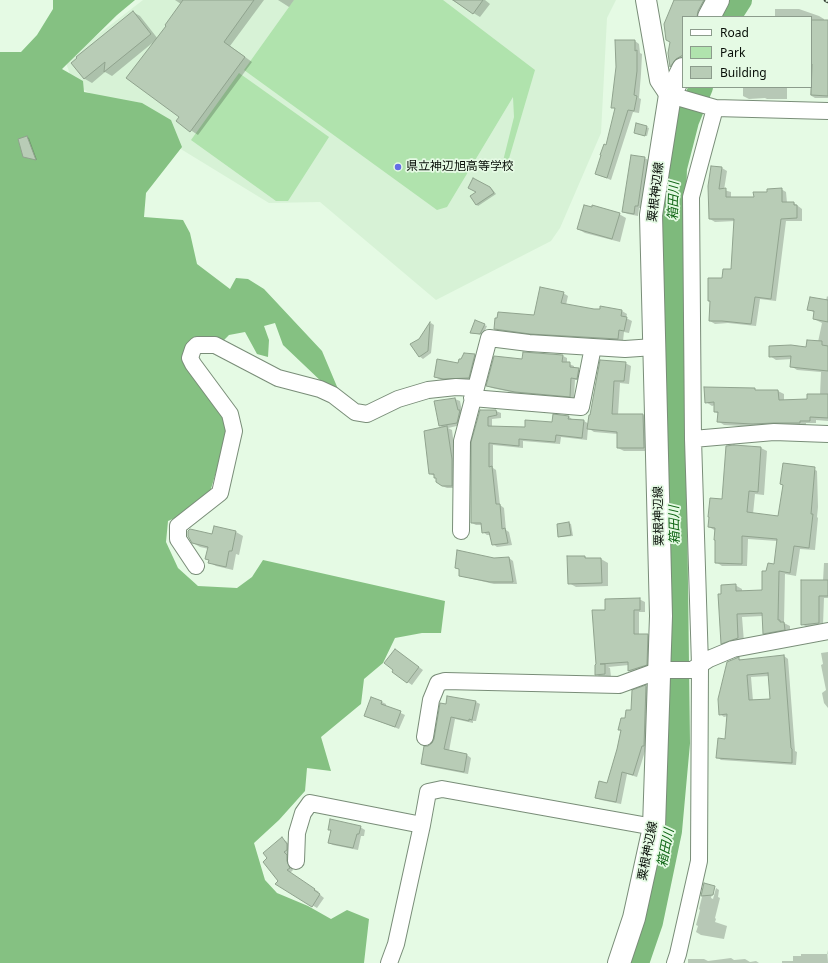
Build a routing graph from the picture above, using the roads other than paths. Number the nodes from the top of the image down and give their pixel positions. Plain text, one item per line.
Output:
1 (646, 0) edge
2 (718, 0) edge
3 (710, 16) edge
4 (682, 71) edge
5 (672, 96) junction
6 (712, 107) junction
7 (828, 111) edge
8 (594, 347) junction
9 (654, 347) junction
10 (474, 393) junction
11 (828, 434) edge
12 (693, 439) junction
13 (461, 531) dead end
14 (196, 566) dead end
15 (828, 631) edge
16 (696, 667) junction
17 (662, 670) junction
18 (426, 737) dead end
19 (422, 825) junction
20 (654, 827) junction
21 (296, 860) dead end
22 (389, 963) edge
23 (619, 963) edge
24 (675, 963) edge

1 - 5 street
2 - 3 main road
4 - 5 main road, 粟根神辺線
5 - 6 street
5 - 9 main road, 粟根神辺線
6 - 7 street
6 - 12 street
8 - 9 street
8 - 10 street
8 - 10 street
9 - 17 main road, 粟根神辺線
10 - 13 street
10 - 14 street
11 - 12 street
12 - 16 street
15 - 16 street
16 - 17 street
16 - 24 street
17 - 18 street
17 - 20 main road, 粟根神辺線
19 - 20 street
19 - 21 street
19 - 22 street
20 - 23 main road, 粟根神辺線

